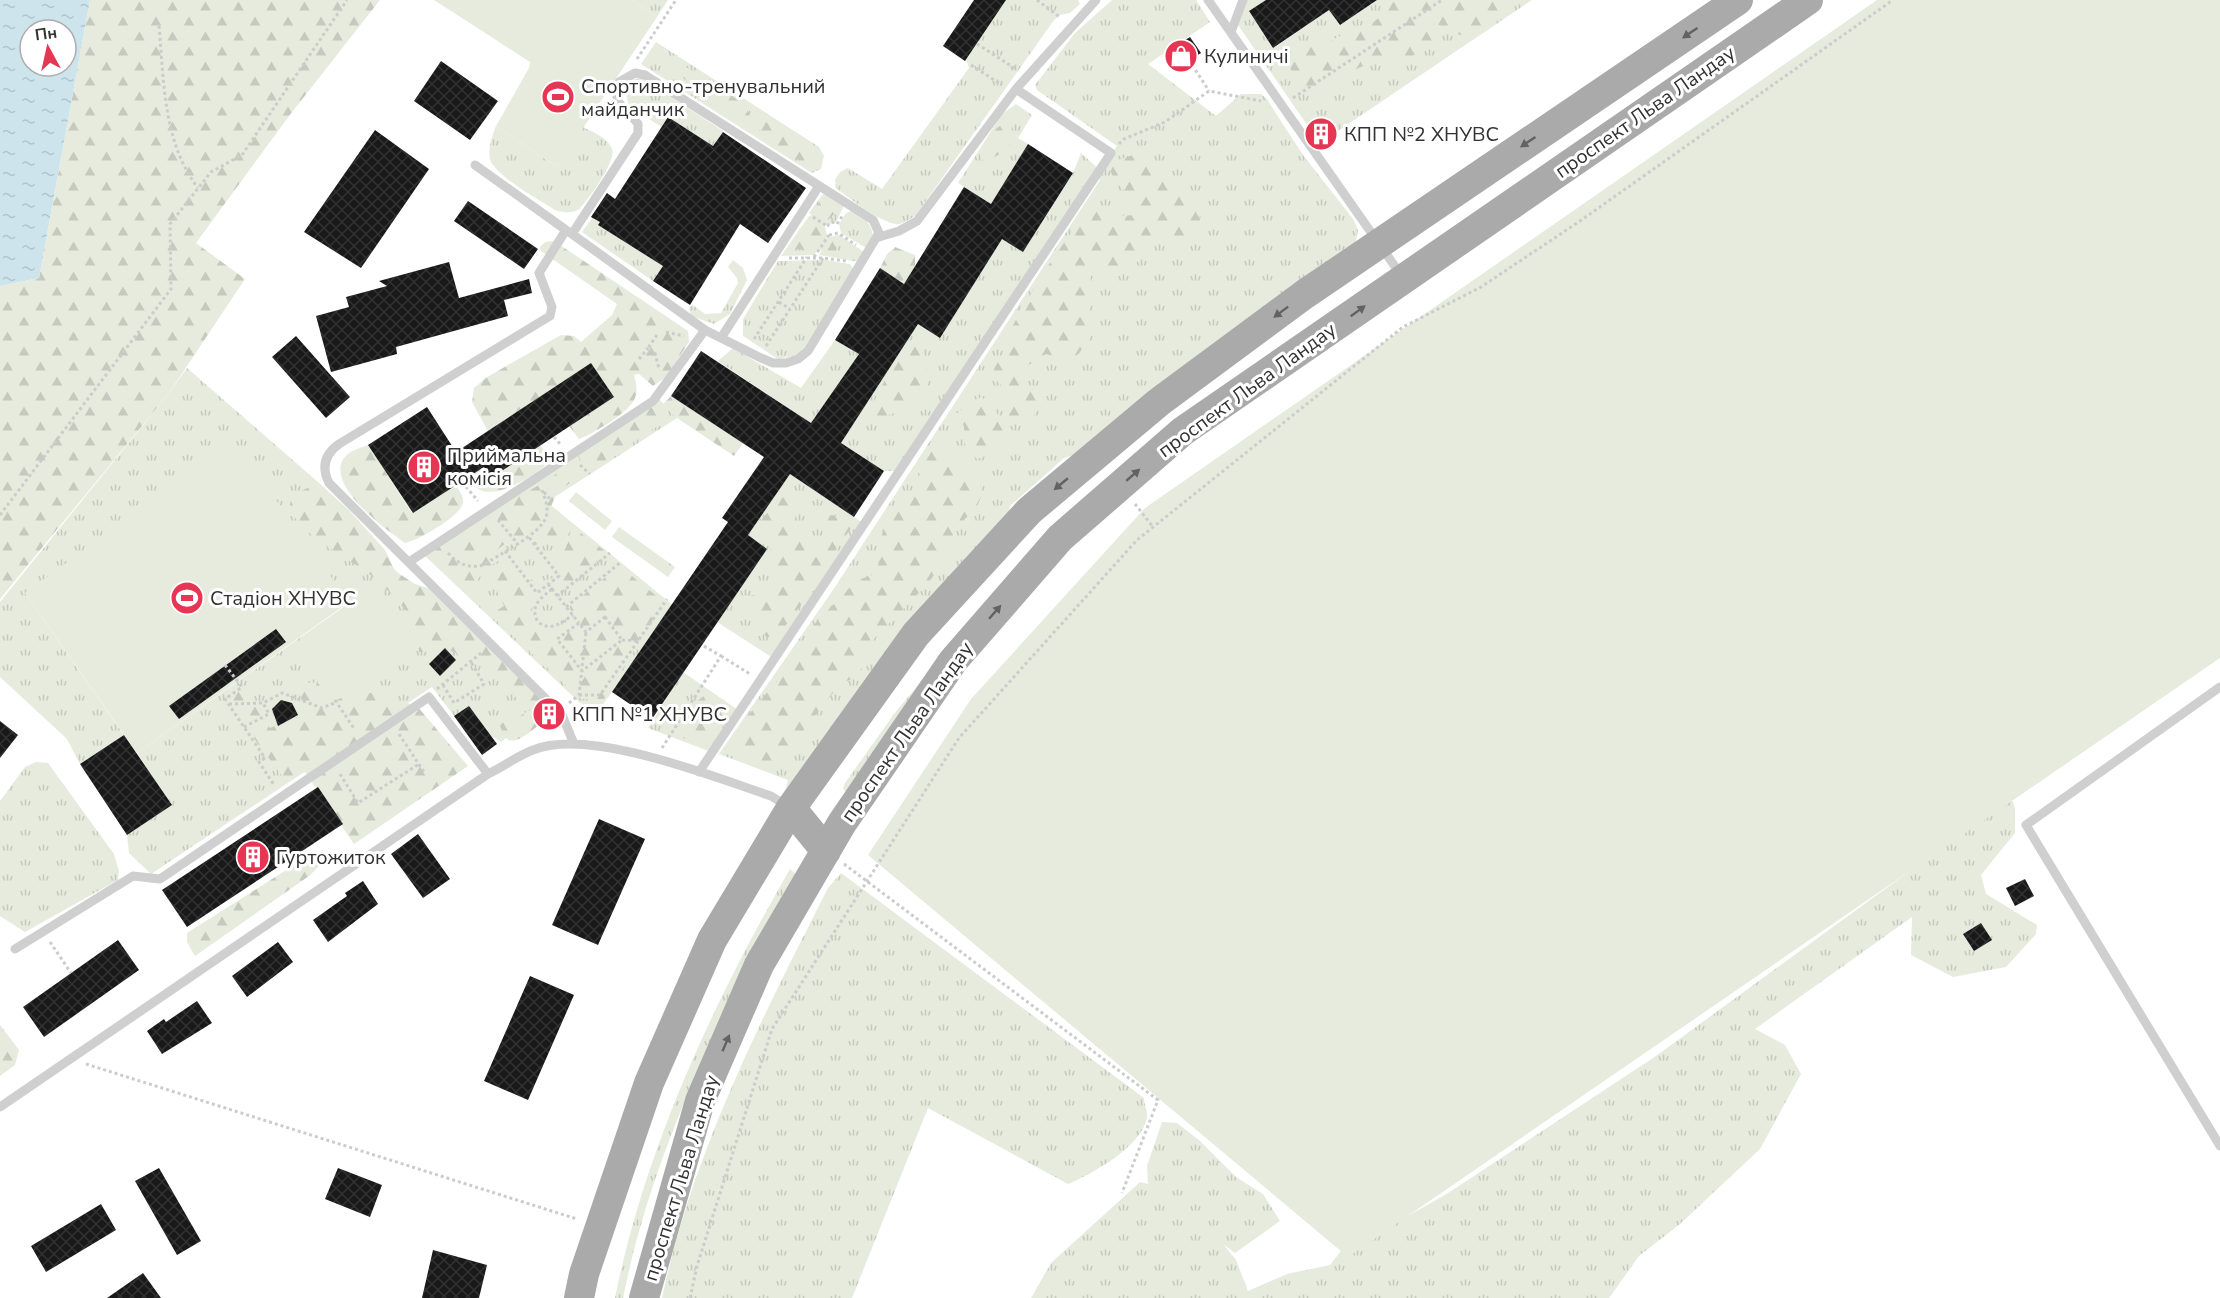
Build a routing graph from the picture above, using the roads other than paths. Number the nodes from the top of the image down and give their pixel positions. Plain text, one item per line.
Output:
1 (1096, 0) edge
2 (1208, 0) edge
3 (1243, 0) edge
4 (1738, 0) edge
5 (1808, 0) edge
6 (1231, 32) junction
7 (1014, 91) junction
8 (475, 165) dead end
9 (819, 186) junction
10 (569, 232) junction
11 (879, 237) junction
12 (1377, 244) junction
13 (1404, 278) junction
14 (705, 330) junction
15 (721, 338) junction
16 (409, 562) junction
17 (2220, 687) edge
18 (574, 744) junction
19 (699, 772) junction
20 (489, 774) junction
21 (791, 808) junction
22 (826, 850) junction
23 (15, 950) dead end
24 (0, 1107) edge
25 (2220, 1146) edge
26 (579, 1298) edge
27 (644, 1298) edge

1 - 7 lane
2 - 6 lane
3 - 6 lane
4 -> 12 main road, проспект Льва Ландау
5 - 13 main road, проспект Льва Ландау
6 - 12 lane
7 - 11 lane
7 - 19 lane
8 - 10 lane
9 - 10 lane
9 - 11 lane
9 - 15 lane
10 - 14 lane
10 - 16 lane
11 - 15 lane
12 - 13 lane
12 -> 21 main road, проспект Льва Ландау
22 -> 13 main road, проспект Льва Ландау
14 - 15 lane
14 - 16 lane
16 - 18 lane
17 - 25 lane
18 - 19 lane
18 - 20 lane
19 - 21 lane
20 - 23 lane
20 - 24 lane
21 - 22 main road
21 - 26 main road, проспект Льва Ландау
27 -> 22 main road, проспект Льва Ландау

